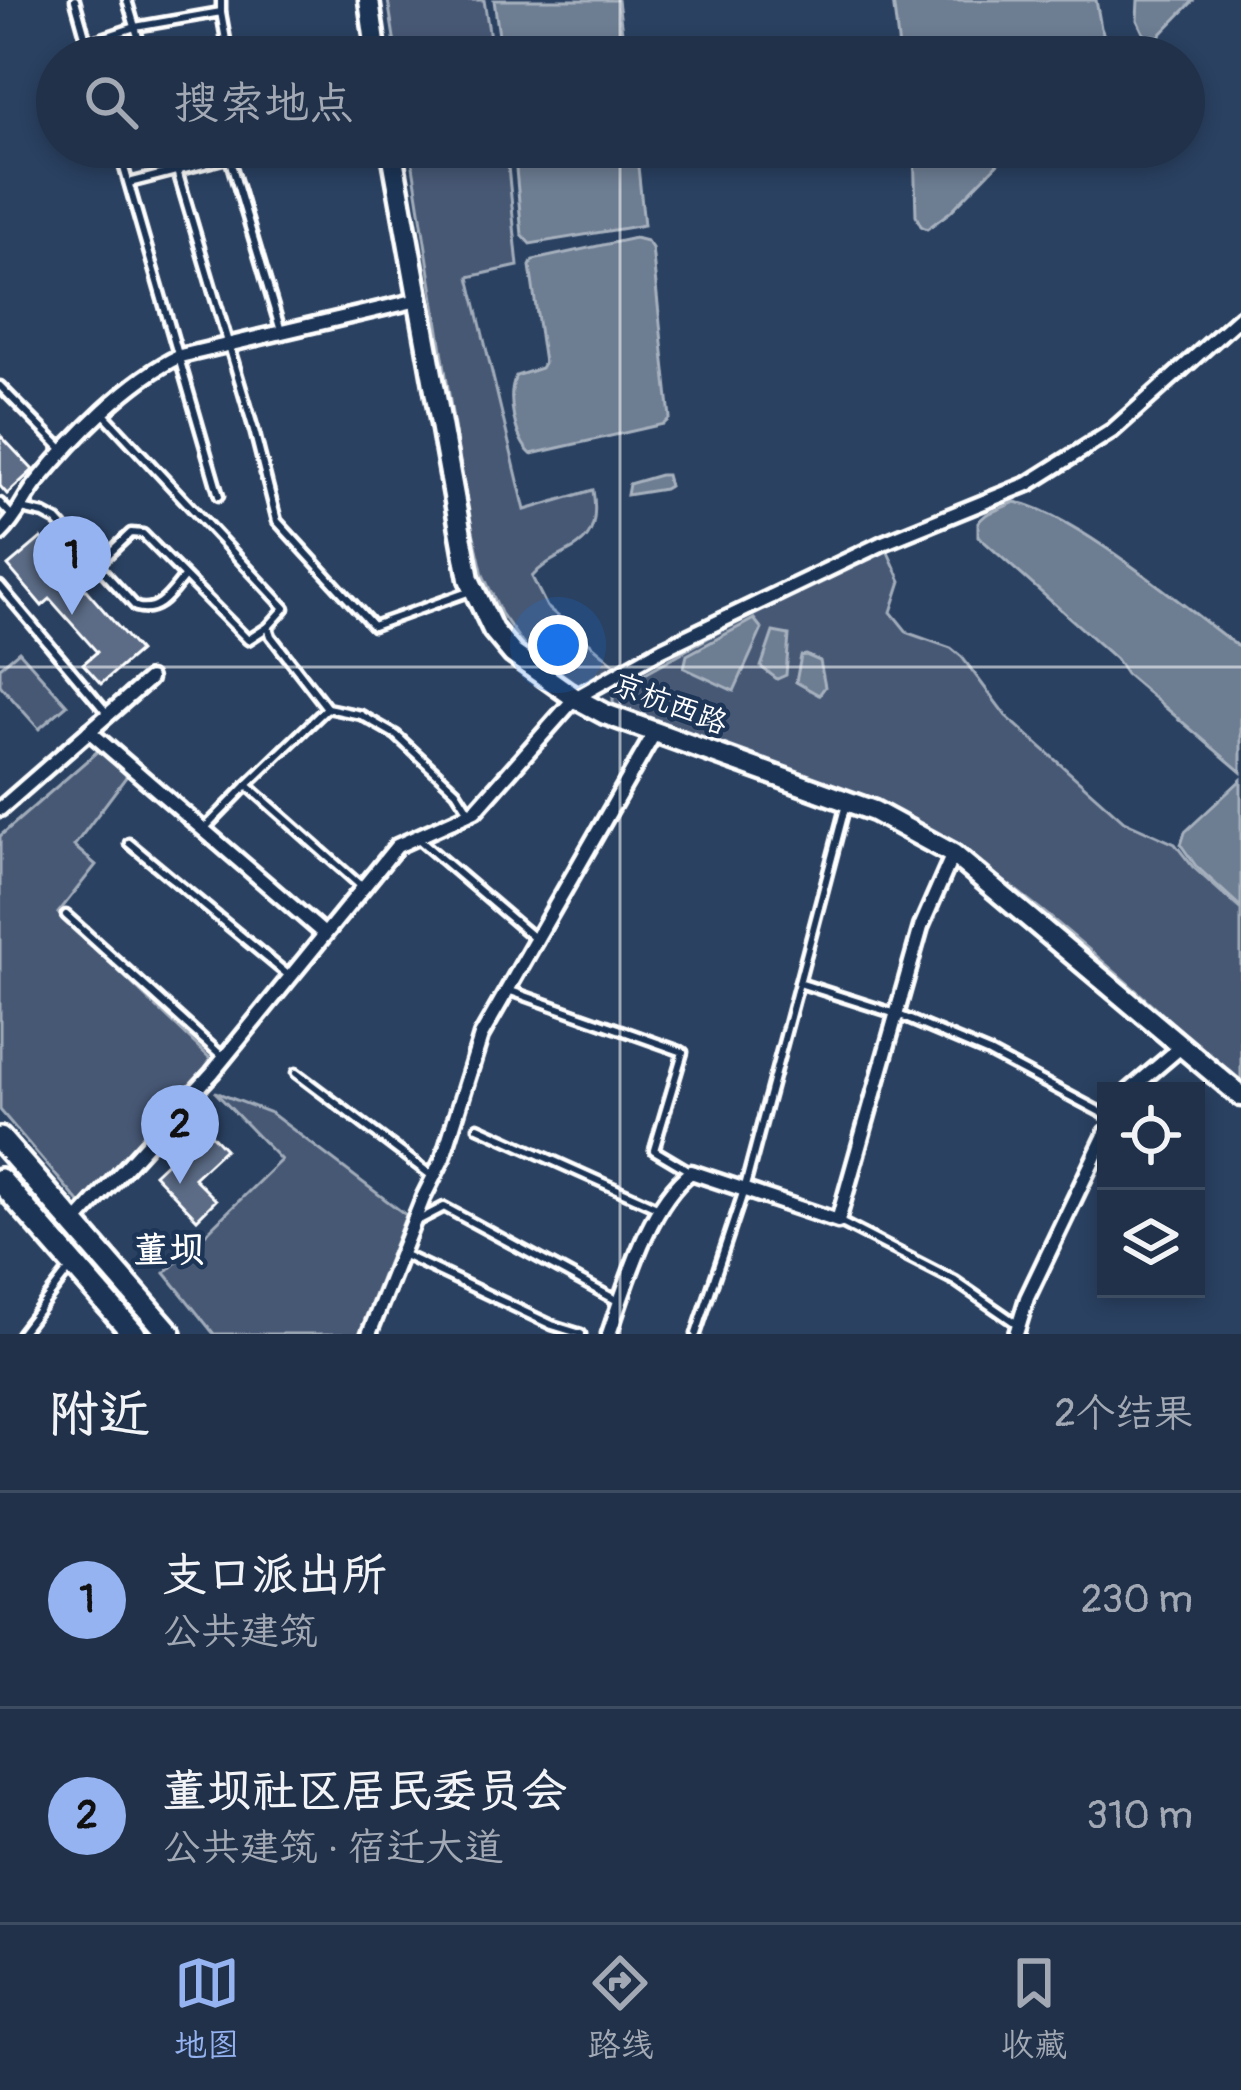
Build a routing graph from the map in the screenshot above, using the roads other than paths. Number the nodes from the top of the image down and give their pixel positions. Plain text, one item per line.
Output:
1 (75, 0) edge
2 (128, 0) edge
3 (221, 0) edge
4 (369, 0) edge
5 (221, 12) junction
6 (135, 27) junction
7 (85, 36) edge
8 (108, 36) edge
9 (138, 36) edge
10 (225, 36) edge
11 (374, 36) edge
12 (124, 168) edge
13 (180, 168) edge
14 (232, 168) edge
15 (395, 168) edge
16 (176, 169) junction
17 (129, 183) junction
18 (418, 300) junction
19 (1241, 316) edge
20 (281, 333) junction
21 (229, 345) junction
22 (180, 356) junction
23 (0, 386) edge
24 (104, 413) junction
25 (66, 452) junction
26 (219, 496) dead end
27 (0, 503) edge
28 (19, 514) junction
29 (0, 534) edge
30 (98, 564) junction
31 (184, 577) junction
32 (0, 586) edge
33 (474, 590) junction
34 (268, 627) junction
35 (148, 679) dead end
36 (575, 698) junction
37 (327, 708) junction
38 (108, 715) junction
39 (89, 731) junction
40 (655, 732) junction
41 (248, 785) junction
42 (847, 800) junction
43 (0, 809) edge
44 (470, 813) junction
45 (204, 830) junction
46 (414, 835) junction
47 (130, 843) dead end
48 (952, 854) junction
49 (362, 887) junction
50 (66, 915) dead end
51 (323, 933) junction
52 (536, 940) junction
53 (289, 976) junction
54 (799, 983) junction
55 (508, 990) junction
56 (896, 1014) junction
57 (1182, 1046) junction
58 (224, 1058) junction
59 (296, 1073) dead end
60 (1140, 1082) edge
61 (1241, 1096) edge
62 (1097, 1110) edge
63 (478, 1127) dead end
64 (0, 1139) edge
65 (1097, 1152) edge
66 (691, 1172) junction
67 (434, 1177) junction
68 (0, 1180) edge
69 (744, 1190) junction
70 (659, 1208) junction
71 (838, 1221) junction
72 (74, 1224) junction
73 (412, 1226) junction
74 (401, 1254) junction
75 (74, 1264) junction
76 (621, 1302) junction
77 (1018, 1330) edge
78 (20, 1334) edge
79 (134, 1334) edge
80 (170, 1334) edge
81 (369, 1334) edge
82 (581, 1334) edge
83 (609, 1334) edge
84 (696, 1334) edge

1 - 7 lane
2 - 6 lane
3 - 5 lane
4 - 11 main road
5 - 6 lane
5 - 10 lane
6 - 8 lane
6 - 9 lane
12 - 17 lane
13 - 16 lane
14 - 20 lane
15 - 18 main road, 京杭西路
16 - 17 lane
16 - 21 lane
17 - 22 lane
18 - 20 street
18 - 33 main road, 京杭西路
19 - 36 street
20 - 21 street
21 - 22 street
21 - 33 lane
22 - 24 street
22 - 26 lane
23 - 25 lane
24 - 25 street
24 - 34 lane
25 - 28 street
27 - 28 lane
28 - 29 street
28 - 30 lane
30 - 31 lane
30 - 31 lane
31 - 34 lane
32 - 38 lane
33 - 36 main road, 京杭西路
34 - 37 lane
35 - 38 street
36 - 40 main road, 京杭西路
36 - 44 street
37 - 41 lane
37 - 44 lane
38 - 39 street
39 - 43 street
39 - 45 street
40 - 42 main road, 京杭西路
40 - 52 street
41 - 45 lane
41 - 49 lane
42 - 48 main road, 京杭西路
42 - 54 lane
44 - 46 street
45 - 51 street
46 - 49 street
46 - 52 lane
47 - 53 lane
48 - 56 street
48 - 57 main road, 京杭西路
49 - 51 street
50 - 58 lane
51 - 53 street
52 - 55 street
53 - 58 street
54 - 56 lane
54 - 69 lane
55 - 66 lane
55 - 67 street
56 - 62 lane
56 - 71 street
57 - 60 street
57 - 61 main road, 京杭西路
58 - 72 street
59 - 67 lane
63 - 70 lane
64 - 72 main road
65 - 77 street
66 - 69 street
66 - 70 street
67 - 73 street
68 - 75 main road
69 - 71 street
69 - 84 lane
70 - 76 street
71 - 77 lane
72 - 80 main road
73 - 74 street
73 - 76 lane
74 - 81 street
74 - 82 lane
75 - 78 lane
75 - 79 main road
76 - 83 street

